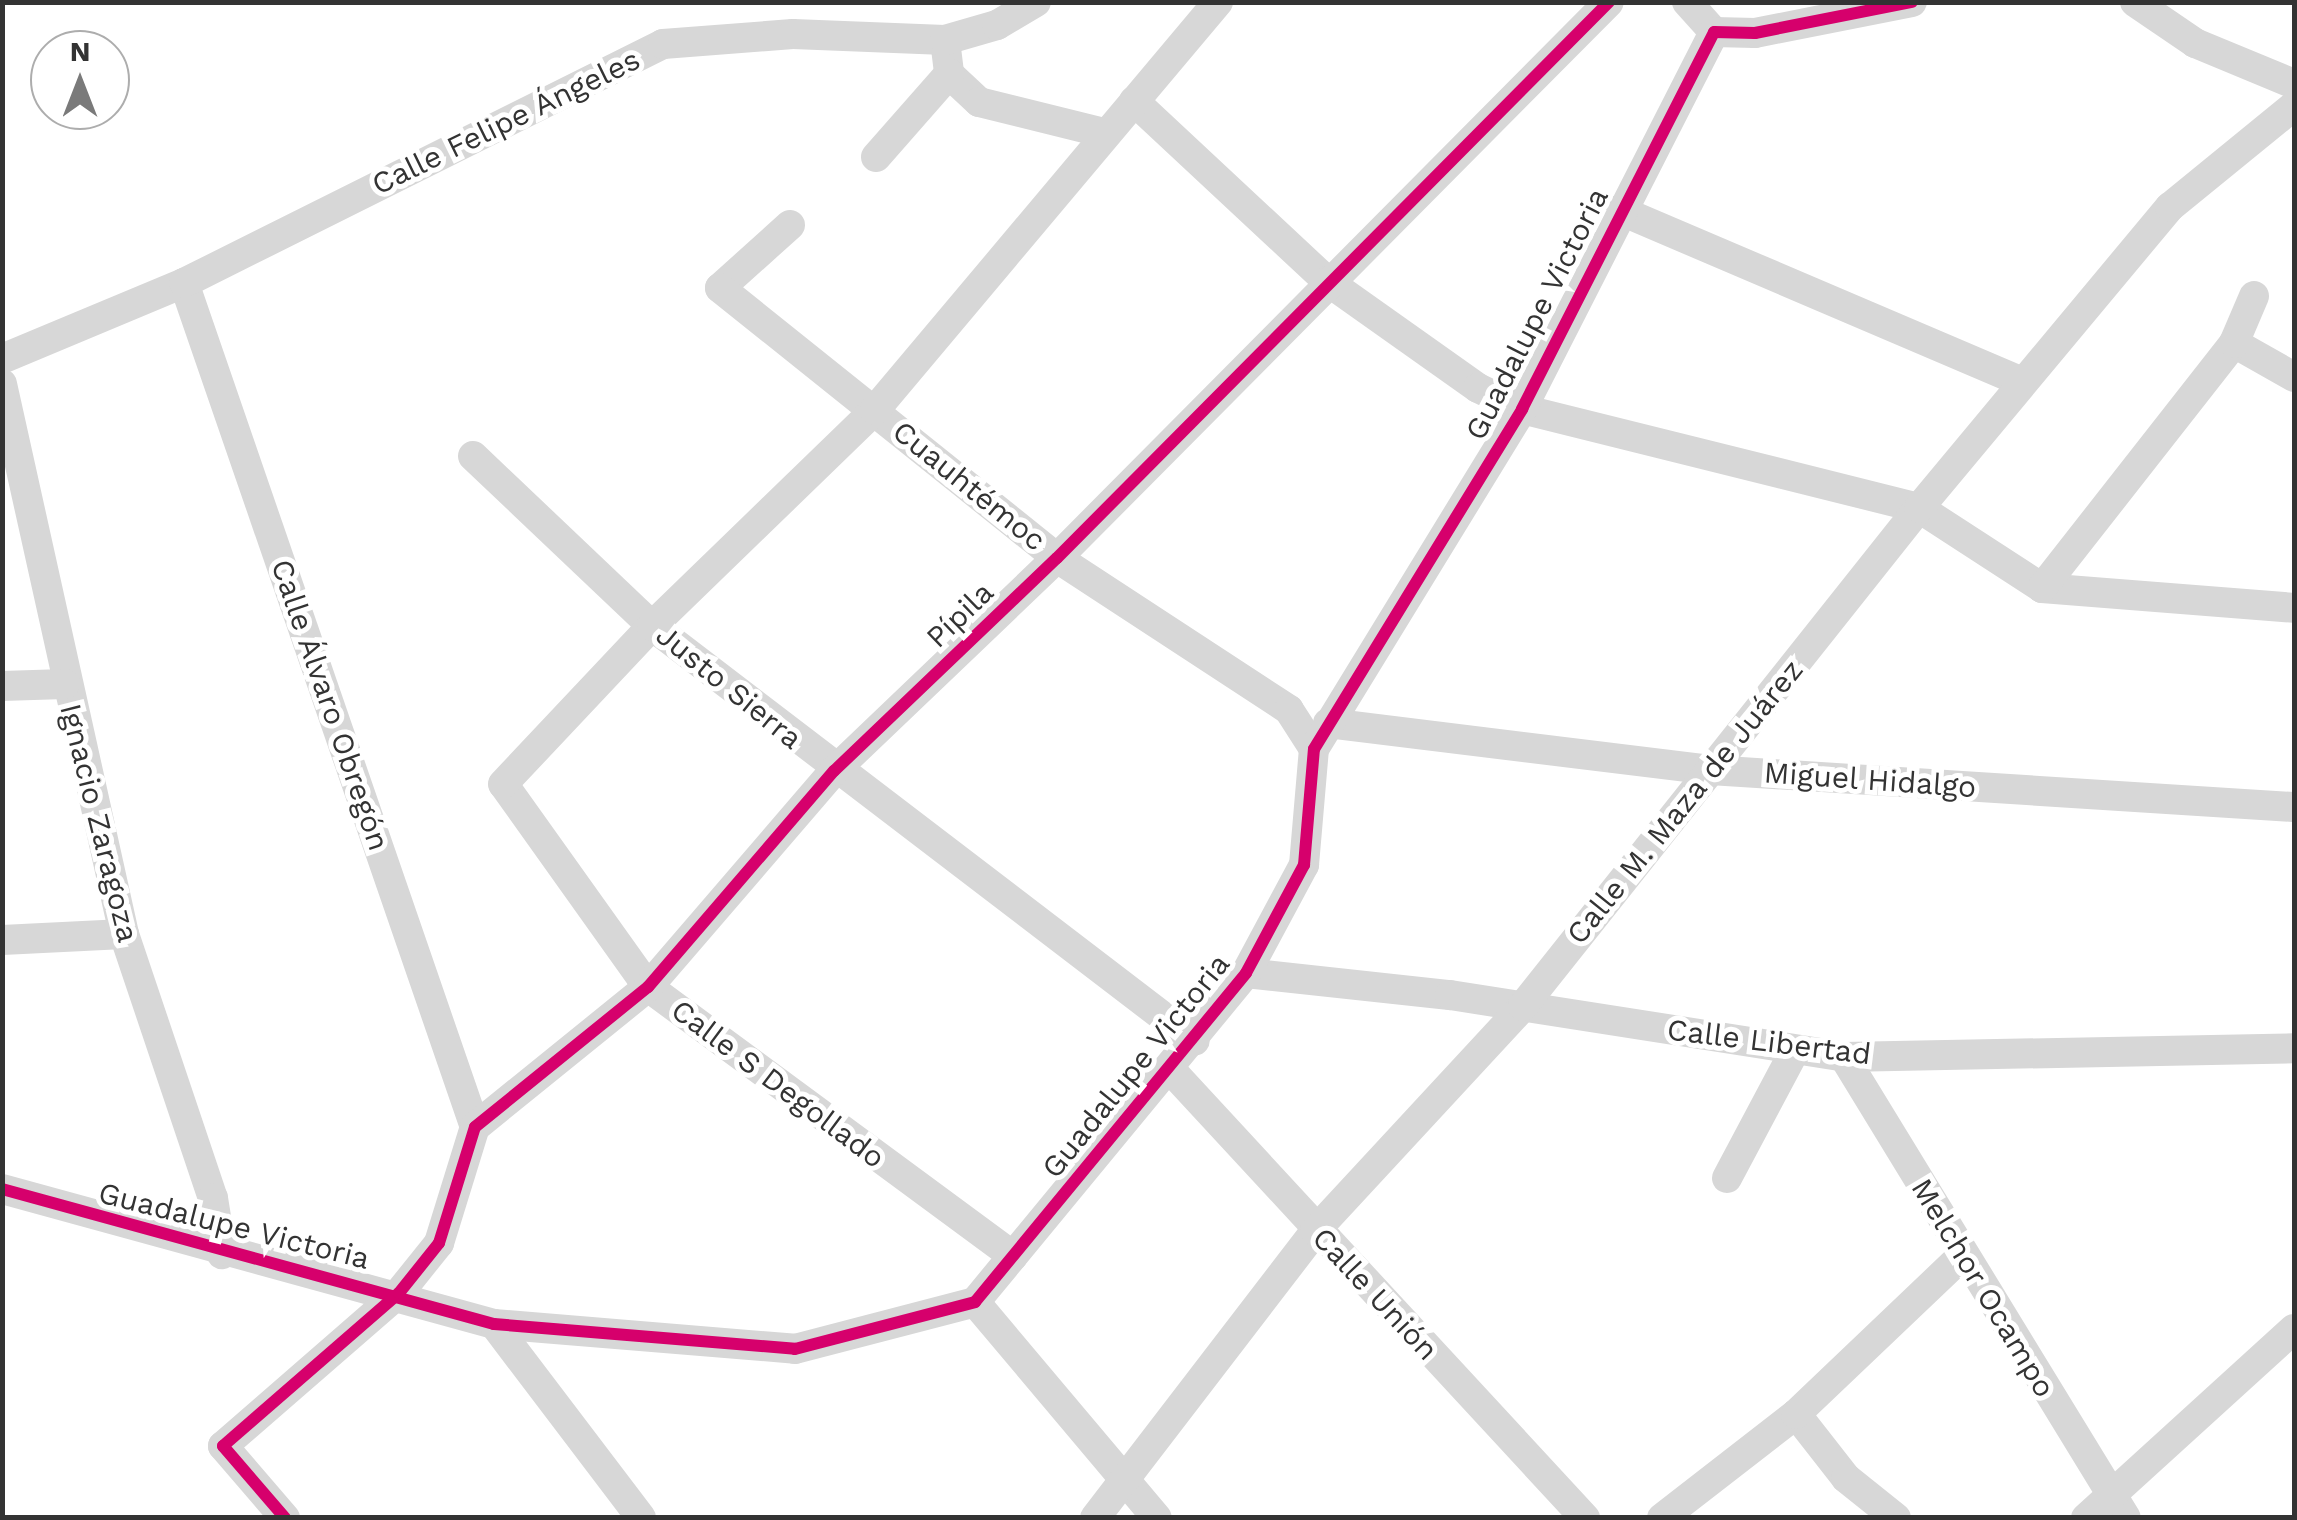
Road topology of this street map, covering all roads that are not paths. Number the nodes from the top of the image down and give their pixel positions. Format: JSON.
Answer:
{"nodes":[{"id":1,"x":1036,"y":2,"type":"edge"},
{"id":2,"x":1218,"y":2,"type":"edge"},
{"id":3,"x":1609,"y":2,"type":"edge"},
{"id":4,"x":1687,"y":2,"type":"edge"},
{"id":5,"x":1912,"y":2,"type":"edge"},
{"id":6,"x":2134,"y":2,"type":"edge"},
{"id":7,"x":1714,"y":32,"type":"junction"},
{"id":8,"x":945,"y":40,"type":"junction"},
{"id":9,"x":949,"y":74,"type":"junction"},
{"id":10,"x":2294,"y":84,"type":"edge"},
{"id":11,"x":1134,"y":101,"type":"junction"},
{"id":12,"x":2294,"y":106,"type":"edge"},
{"id":13,"x":1104,"y":132,"type":"junction"},
{"id":14,"x":876,"y":157,"type":"dead end"},
{"id":15,"x":1618,"y":210,"type":"junction"},
{"id":16,"x":790,"y":225,"type":"dead end"},
{"id":17,"x":1327,"y":282,"type":"junction"},
{"id":18,"x":184,"y":283,"type":"junction"},
{"id":19,"x":2254,"y":296,"type":"dead end"},
{"id":20,"x":2234,"y":343,"type":"junction"},
{"id":21,"x":2,"y":358,"type":"edge"},
{"id":22,"x":2294,"y":377,"type":"edge"},
{"id":23,"x":2022,"y":382,"type":"junction"},
{"id":24,"x":2,"y":384,"type":"edge"},
{"id":25,"x":1522,"y":409,"type":"junction"},
{"id":26,"x":875,"y":410,"type":"junction"},
{"id":27,"x":473,"y":456,"type":"dead end"},
{"id":28,"x":1919,"y":508,"type":"junction"},
{"id":29,"x":1057,"y":558,"type":"junction"},
{"id":30,"x":2042,"y":588,"type":"junction"},
{"id":31,"x":2294,"y":608,"type":"edge"},
{"id":32,"x":652,"y":626,"type":"junction"},
{"id":33,"x":65,"y":684,"type":"junction"},
{"id":34,"x":2,"y":686,"type":"edge"},
{"id":35,"x":1321,"y":736,"type":"junction"},
{"id":36,"x":1710,"y":770,"type":"junction"},
{"id":37,"x":834,"y":771,"type":"junction"},
{"id":38,"x":2294,"y":807,"type":"edge"},
{"id":39,"x":124,"y":934,"type":"junction"},
{"id":40,"x":2,"y":940,"type":"edge"},
{"id":41,"x":1246,"y":973,"type":"junction"},
{"id":42,"x":648,"y":987,"type":"junction"},
{"id":43,"x":1523,"y":1006,"type":"junction"},
{"id":44,"x":1195,"y":1041,"type":"junction"},
{"id":45,"x":2294,"y":1048,"type":"edge"},
{"id":46,"x":1795,"y":1050,"type":"junction"},
{"id":47,"x":1844,"y":1058,"type":"junction"},
{"id":48,"x":1170,"y":1068,"type":"junction"},
{"id":49,"x":475,"y":1127,"type":"junction"},
{"id":50,"x":1726,"y":1178,"type":"dead end"},
{"id":51,"x":2,"y":1190,"type":"edge"},
{"id":52,"x":1315,"y":1231,"type":"junction"},
{"id":53,"x":222,"y":1254,"type":"junction"},
{"id":54,"x":1963,"y":1255,"type":"junction"},
{"id":55,"x":1013,"y":1256,"type":"junction"},
{"id":56,"x":398,"y":1293,"type":"junction"},
{"id":57,"x":974,"y":1302,"type":"junction"},
{"id":58,"x":494,"y":1324,"type":"junction"},
{"id":59,"x":2294,"y":1329,"type":"edge"},
{"id":60,"x":1796,"y":1414,"type":"junction"},
{"id":61,"x":1124,"y":1484,"type":"junction"},
{"id":62,"x":2107,"y":1511,"type":"edge"},
{"id":63,"x":285,"y":1518,"type":"edge"},
{"id":64,"x":641,"y":1518,"type":"edge"},
{"id":65,"x":1096,"y":1518,"type":"edge"},
{"id":66,"x":1157,"y":1518,"type":"edge"},
{"id":67,"x":1585,"y":1518,"type":"edge"},
{"id":68,"x":1662,"y":1518,"type":"edge"},
{"id":69,"x":1896,"y":1518,"type":"edge"}],
"edges":[{"from":1,"to":8,"type":"street","name":"Calle Felipe Ángeles"},
{"from":2,"to":11,"type":"street"},
{"from":3,"to":17,"type":"street","name":"Pípila"},
{"from":4,"to":7,"type":"street"},
{"from":5,"to":7,"type":"street"},
{"from":6,"to":10,"type":"street"},
{"from":7,"to":15,"type":"street","name":"Guadalupe Victoria"},
{"from":8,"to":9,"type":"street"},
{"from":8,"to":18,"type":"street","name":"Calle Felipe Ángeles"},
{"from":9,"to":13,"type":"street"},
{"from":9,"to":14,"type":"street"},
{"from":11,"to":13,"type":"street"},
{"from":11,"to":17,"type":"street"},
{"from":12,"to":23,"type":"street","name":"Calle M. Maza de Juárez"},
{"from":13,"to":26,"type":"street"},
{"from":15,"to":23,"type":"street"},
{"from":15,"to":25,"type":"street","name":"Guadalupe Victoria"},
{"from":16,"to":26,"type":"street","name":"Cuauhtémoc"},
{"from":17,"to":25,"type":"street"},
{"from":17,"to":29,"type":"street","name":"Pípila"},
{"from":18,"to":21,"type":"street","name":"Calle Felipe Ángeles"},
{"from":18,"to":49,"type":"street","name":"Calle Álvaro Obregón"},
{"from":19,"to":20,"type":"street"},
{"from":20,"to":22,"type":"street"},
{"from":20,"to":30,"type":"street"},
{"from":23,"to":28,"type":"street","name":"Calle M. Maza de Juárez"},
{"from":24,"to":33,"type":"street","name":"Ignacio Zaragoza"},
{"from":25,"to":28,"type":"street"},
{"from":25,"to":35,"type":"street","name":"Guadalupe Victoria"},
{"from":26,"to":29,"type":"street","name":"Cuauhtémoc"},
{"from":26,"to":32,"type":"street"},
{"from":27,"to":32,"type":"street","name":"Justo Sierra"},
{"from":28,"to":30,"type":"street"},
{"from":28,"to":36,"type":"street","name":"Calle M. Maza de Juárez"},
{"from":29,"to":35,"type":"street","name":"Cuauhtémoc"},
{"from":29,"to":37,"type":"street","name":"Pípila"},
{"from":30,"to":31,"type":"street"},
{"from":32,"to":37,"type":"street","name":"Justo Sierra"},
{"from":32,"to":42,"type":"street","name":"Calle S Degollado"},
{"from":33,"to":34,"type":"street"},
{"from":33,"to":39,"type":"street","name":"Ignacio Zaragoza"},
{"from":35,"to":36,"type":"street","name":"Miguel Hidalgo"},
{"from":35,"to":41,"type":"street","name":"Guadalupe Victoria"},
{"from":36,"to":38,"type":"street","name":"Miguel Hidalgo"},
{"from":36,"to":43,"type":"street","name":"Calle M. Maza de Juárez"},
{"from":37,"to":42,"type":"street","name":"Pípila"},
{"from":37,"to":44,"type":"street","name":"Justo Sierra"},
{"from":39,"to":40,"type":"street"},
{"from":39,"to":53,"type":"street","name":"Ignacio Zaragoza"},
{"from":41,"to":43,"type":"street","name":"Calle Libertad"},
{"from":41,"to":44,"type":"street","name":"Guadalupe Victoria"},
{"from":42,"to":49,"type":"street","name":"Pípila"},
{"from":42,"to":55,"type":"street","name":"Calle S Degollado"},
{"from":43,"to":46,"type":"street","name":"Calle Libertad"},
{"from":43,"to":52,"type":"street","name":"Calle M. Maza de Juárez"},
{"from":44,"to":48,"type":"street","name":"Guadalupe Victoria"},
{"from":45,"to":47,"type":"street","name":"Calle Libertad"},
{"from":46,"to":47,"type":"street","name":"Calle Libertad"},
{"from":46,"to":50,"type":"street"},
{"from":47,"to":54,"type":"street","name":"Melchor Ocampo"},
{"from":48,"to":52,"type":"street","name":"Calle Unión"},
{"from":48,"to":55,"type":"street","name":"Guadalupe Victoria"},
{"from":49,"to":56,"type":"street"},
{"from":51,"to":53,"type":"street","name":"Guadalupe Victoria"},
{"from":52,"to":61,"type":"street","name":"Calle M. Maza de Juárez"},
{"from":52,"to":67,"type":"street","name":"Calle Unión"},
{"from":53,"to":56,"type":"street","name":"Guadalupe Victoria"},
{"from":54,"to":60,"type":"street"},
{"from":54,"to":62,"type":"street","name":"Melchor Ocampo"},
{"from":55,"to":57,"type":"street","name":"Guadalupe Victoria"},
{"from":56,"to":58,"type":"street","name":"Guadalupe Victoria"},
{"from":56,"to":63,"type":"street"},
{"from":57,"to":58,"type":"street","name":"Guadalupe Victoria"},
{"from":57,"to":61,"type":"street"},
{"from":58,"to":64,"type":"street"},
{"from":59,"to":62,"type":"street"},
{"from":60,"to":68,"type":"street"},
{"from":60,"to":69,"type":"street"},
{"from":61,"to":65,"type":"street","name":"Calle M. Maza de Juárez"},
{"from":61,"to":66,"type":"street"}]}
